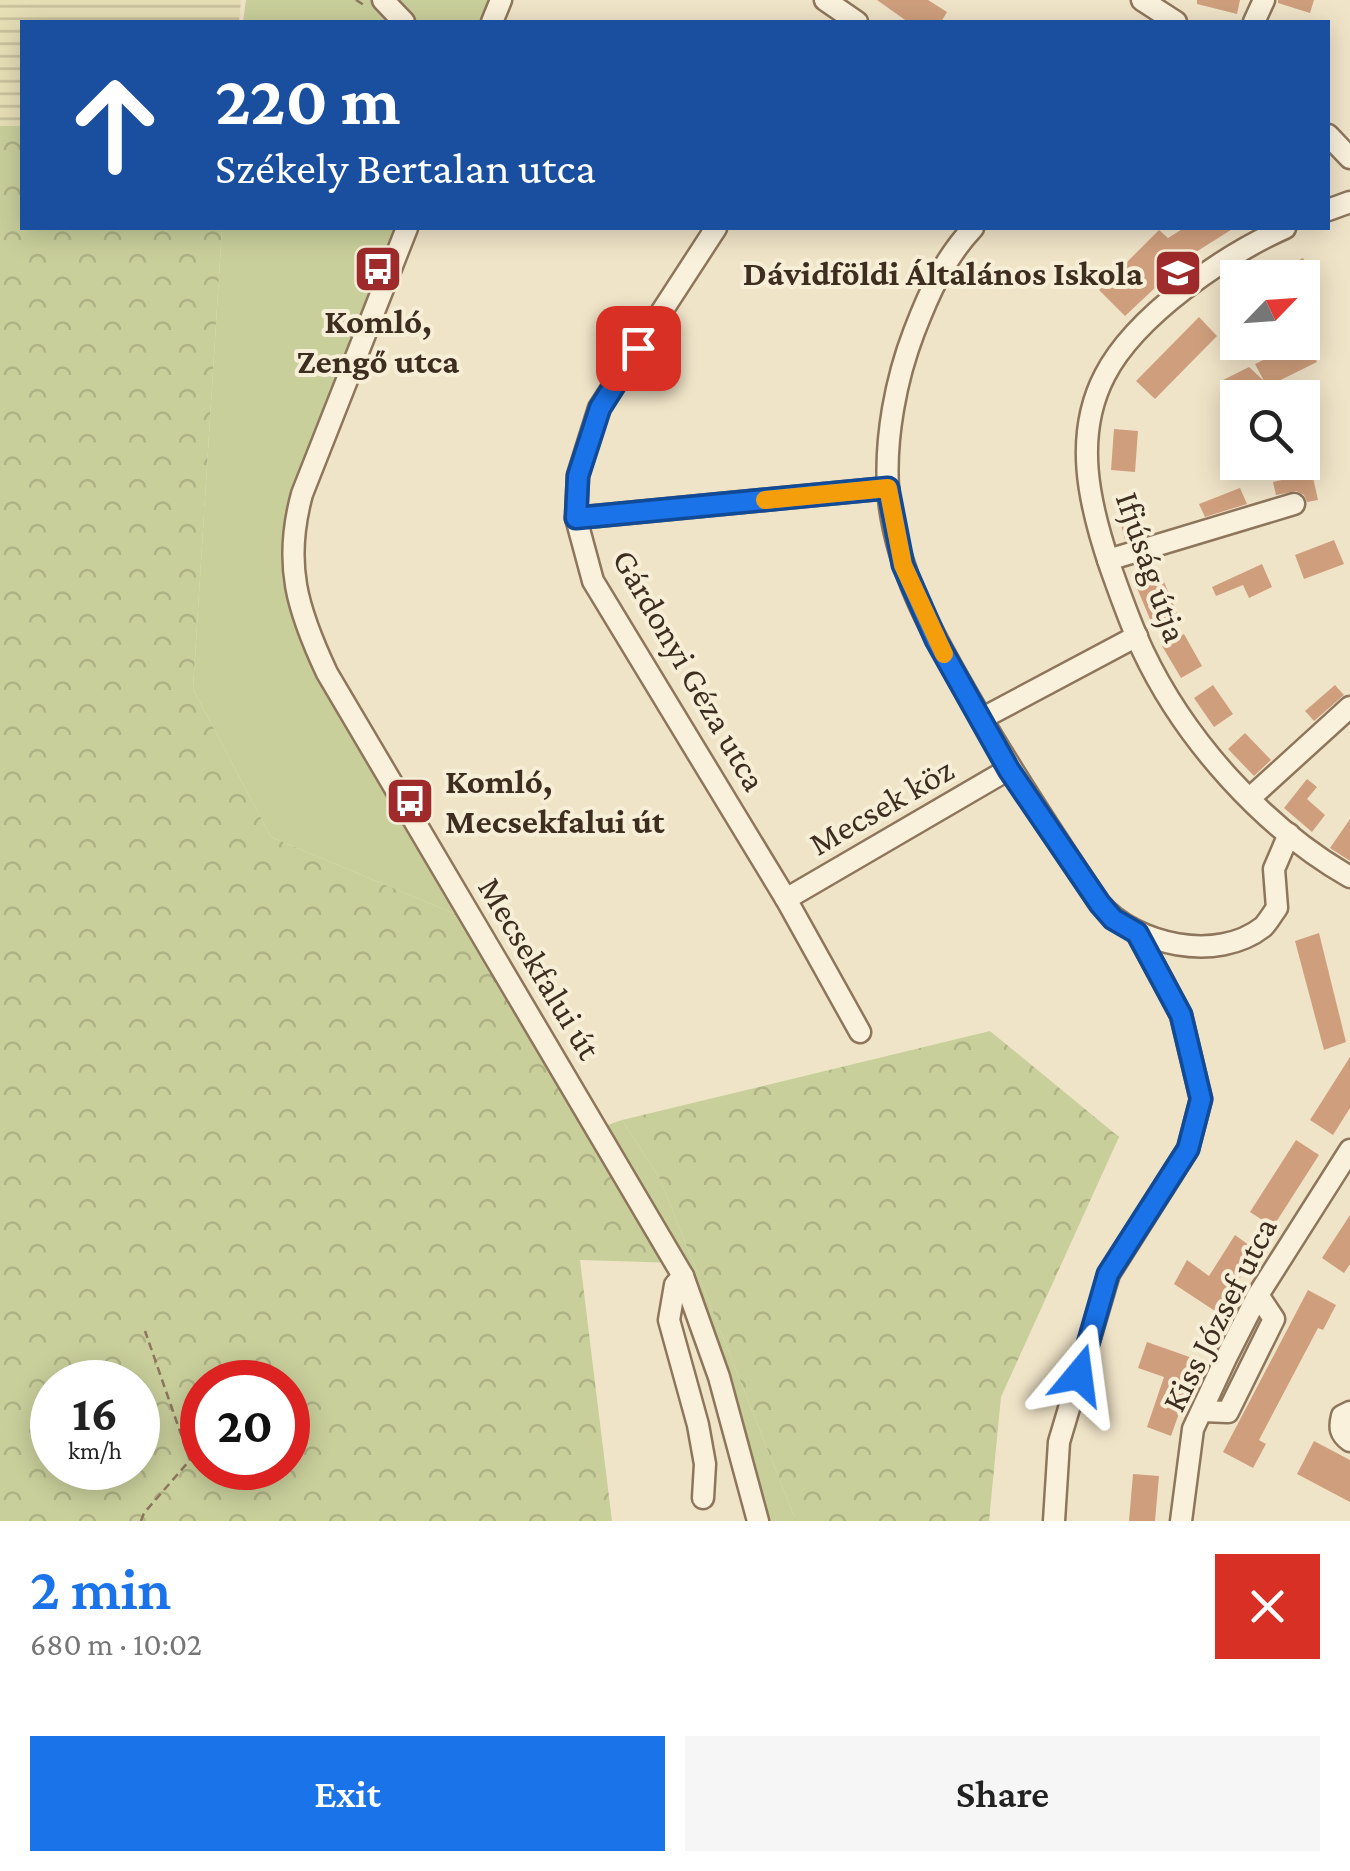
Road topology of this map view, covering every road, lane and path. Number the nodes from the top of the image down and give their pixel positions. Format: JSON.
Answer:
{"nodes":[{"id":1,"x":383,"y":0,"type":"edge"},
{"id":2,"x":825,"y":0,"type":"edge"},
{"id":3,"x":1142,"y":0,"type":"edge"},
{"id":4,"x":402,"y":20,"type":"edge"},
{"id":5,"x":851,"y":20,"type":"edge"},
{"id":6,"x":1173,"y":20,"type":"edge"},
{"id":7,"x":1330,"y":137,"type":"edge"},
{"id":8,"x":1350,"y":158,"type":"edge"},
{"id":9,"x":405,"y":230,"type":"edge"},
{"id":10,"x":715,"y":230,"type":"edge"},
{"id":11,"x":971,"y":230,"type":"edge"},
{"id":12,"x":1280,"y":230,"type":"edge"},
{"id":13,"x":888,"y":488,"type":"junction"},
{"id":14,"x":1294,"y":504,"type":"dead end"},
{"id":15,"x":576,"y":518,"type":"junction"},
{"id":16,"x":1108,"y":560,"type":"junction"},
{"id":17,"x":1136,"y":636,"type":"junction"},
{"id":18,"x":1350,"y":707,"type":"edge"},
{"id":19,"x":981,"y":719,"type":"junction"},
{"id":20,"x":1009,"y":770,"type":"junction"},
{"id":21,"x":1250,"y":798,"type":"junction"},
{"id":22,"x":1290,"y":834,"type":"junction"},
{"id":23,"x":1350,"y":877,"type":"edge"},
{"id":24,"x":786,"y":899,"type":"junction"},
{"id":25,"x":1137,"y":933,"type":"junction"},
{"id":26,"x":860,"y":1032,"type":"dead end"},
{"id":27,"x":1350,"y":1150,"type":"edge"},
{"id":28,"x":684,"y":1276,"type":"junction"},
{"id":29,"x":145,"y":1330,"type":"dead end"},
{"id":30,"x":1350,"y":1412,"type":"edge"},
{"id":31,"x":1350,"y":1441,"type":"edge"},
{"id":32,"x":703,"y":1498,"type":"dead end"},
{"id":33,"x":141,"y":1521,"type":"edge"},
{"id":34,"x":758,"y":1521,"type":"edge"},
{"id":35,"x":1054,"y":1521,"type":"edge"},
{"id":36,"x":1181,"y":1521,"type":"edge"}],
"edges":[{"from":1,"to":4,"type":"street"},
{"from":2,"to":5,"type":"street"},
{"from":3,"to":6,"type":"street"},
{"from":7,"to":8,"type":"street"},
{"from":9,"to":28,"type":"street","name":"Mecsekfalui út"},
{"from":10,"to":15,"type":"street","name":"Gárdonyi Géza utca"},
{"from":11,"to":13,"type":"street"},
{"from":12,"to":16,"type":"street","name":"Ifjúság útja"},
{"from":13,"to":15,"type":"street"},
{"from":13,"to":19,"type":"street"},
{"from":14,"to":16,"type":"street"},
{"from":15,"to":24,"type":"street","name":"Gárdonyi Géza utca"},
{"from":16,"to":17,"type":"street","name":"Ifjúság útja"},
{"from":17,"to":19,"type":"street"},
{"from":17,"to":21,"type":"street","name":"Ifjúság útja"},
{"from":18,"to":21,"type":"street"},
{"from":19,"to":20,"type":"street"},
{"from":20,"to":24,"type":"street","name":"Mecsek köz"},
{"from":20,"to":25,"type":"street"},
{"from":21,"to":22,"type":"street","name":"Ifjúság útja"},
{"from":22,"to":23,"type":"street","name":"Ifjúság útja"},
{"from":22,"to":25,"type":"street"},
{"from":24,"to":26,"type":"street","name":"Gárdonyi Géza utca"},
{"from":25,"to":35,"type":"street"},
{"from":27,"to":36,"type":"street","name":"Kiss József utca"},
{"from":28,"to":32,"type":"street"},
{"from":28,"to":34,"type":"street","name":"Mecsekfalui út"},
{"from":29,"to":33,"type":"path"},
{"from":30,"to":31,"type":"street"}]}
